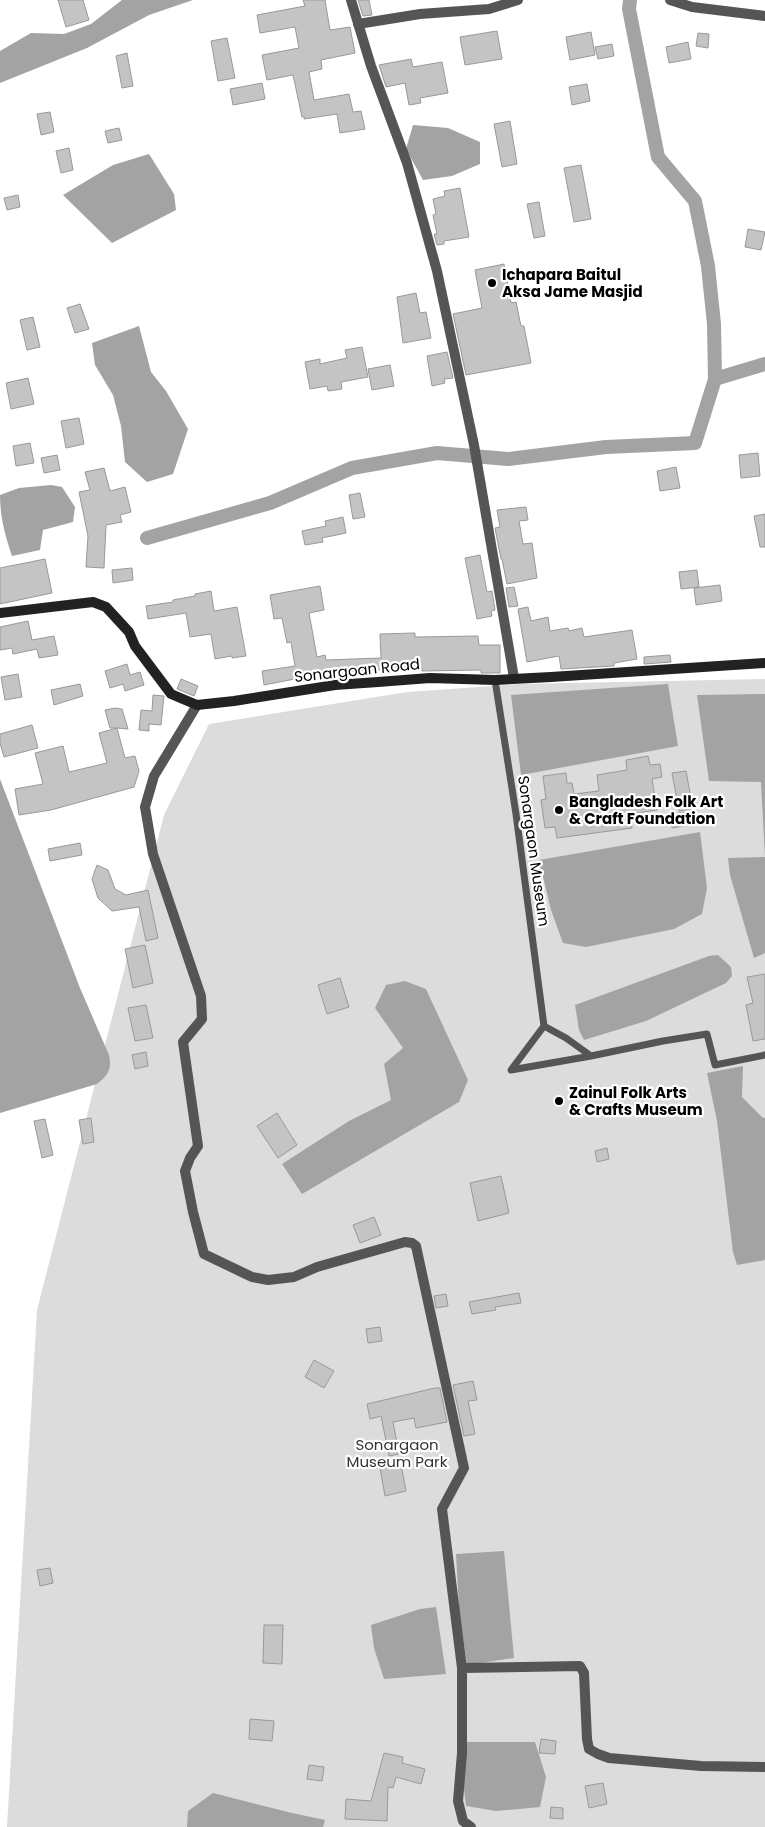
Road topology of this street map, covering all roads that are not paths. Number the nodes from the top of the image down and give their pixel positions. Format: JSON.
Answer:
{"nodes":[{"id":1,"x":352,"y":0,"type":"edge"},
{"id":2,"x":518,"y":0,"type":"edge"},
{"id":3,"x":670,"y":0,"type":"edge"},
{"id":4,"x":765,"y":16,"type":"edge"},
{"id":5,"x":358,"y":24,"type":"junction"},
{"id":6,"x":0,"y":613,"type":"edge"},
{"id":7,"x":765,"y":663,"type":"edge"},
{"id":8,"x":514,"y":678,"type":"junction"},
{"id":9,"x":495,"y":680,"type":"junction"},
{"id":10,"x":198,"y":705,"type":"junction"},
{"id":11,"x":544,"y":1026,"type":"junction"},
{"id":12,"x":765,"y":1055,"type":"edge"},
{"id":13,"x":591,"y":1056,"type":"junction"},
{"id":14,"x":462,"y":1668,"type":"junction"},
{"id":15,"x":765,"y":1767,"type":"edge"},
{"id":16,"x":471,"y":1827,"type":"edge"}],
"edges":[{"from":1,"to":5,"type":"street"},
{"from":2,"to":5,"type":"street"},
{"from":3,"to":4,"type":"street"},
{"from":5,"to":8,"type":"street"},
{"from":6,"to":10,"type":"main road","name":"Sonargoan Road"},
{"from":7,"to":8,"type":"main road","name":"Sonargoan Road"},
{"from":8,"to":9,"type":"main road","name":"Sonargoan Road"},
{"from":9,"to":10,"type":"main road","name":"Sonargoan Road"},
{"from":9,"to":11,"type":"lane","name":"Sonargaon Museum"},
{"from":10,"to":14,"type":"street"},
{"from":11,"to":13,"type":"lane"},
{"from":11,"to":13,"type":"lane"},
{"from":12,"to":13,"type":"lane"},
{"from":14,"to":15,"type":"street"},
{"from":14,"to":16,"type":"street"}]}
